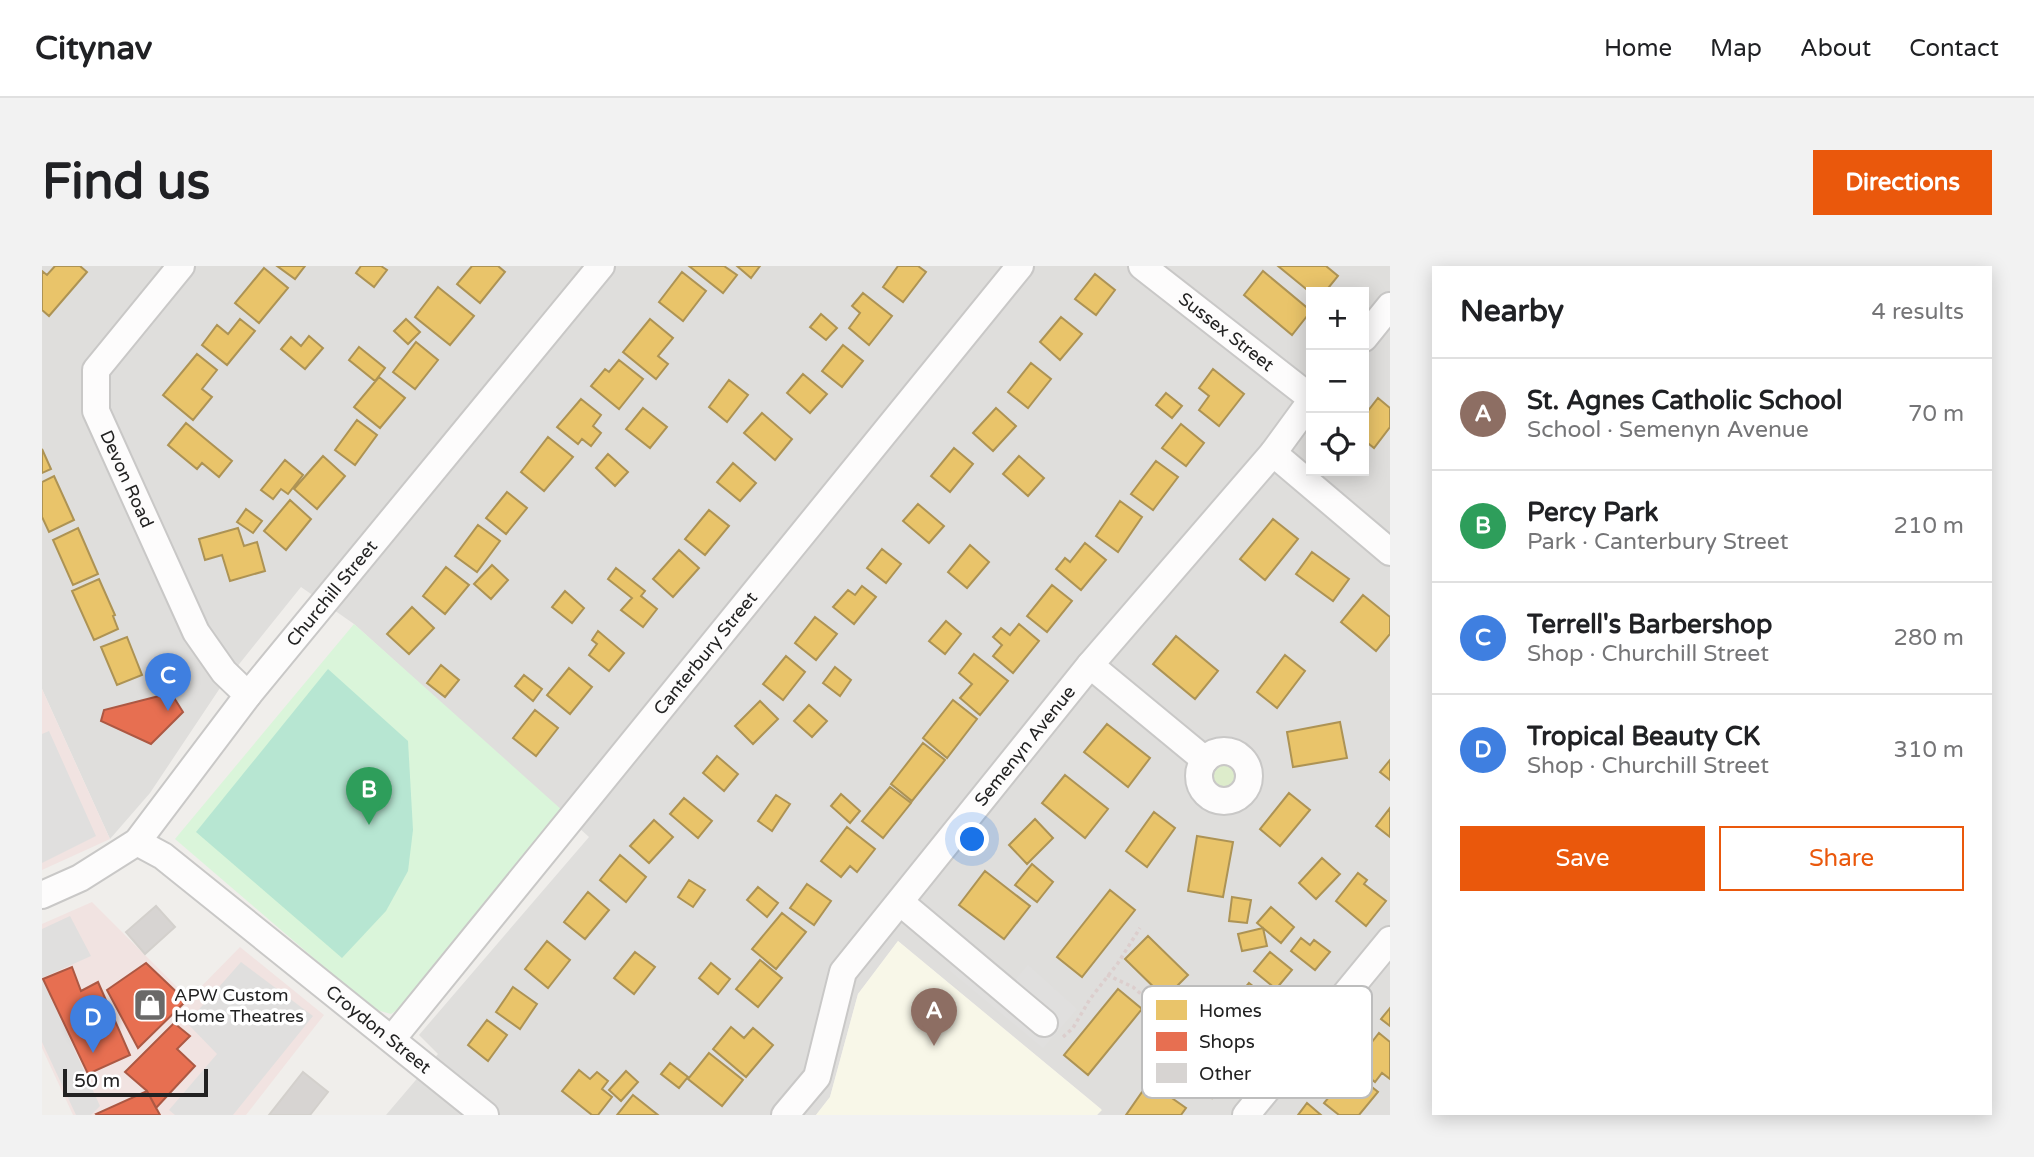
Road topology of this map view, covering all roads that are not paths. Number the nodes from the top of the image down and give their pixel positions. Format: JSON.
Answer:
{"nodes":[{"id":1,"x":181,"y":266,"type":"edge"},
{"id":2,"x":601,"y":266,"type":"edge"},
{"id":3,"x":1020,"y":266,"type":"edge"},
{"id":4,"x":1142,"y":266,"type":"edge"},
{"id":5,"x":1390,"y":306,"type":"edge"},
{"id":6,"x":1369,"y":332,"type":"edge"},
{"id":7,"x":1306,"y":395,"type":"edge"},
{"id":8,"x":1306,"y":406,"type":"edge"},
{"id":9,"x":1273,"y":453,"type":"junction"},
{"id":10,"x":1390,"y":552,"type":"edge"},
{"id":11,"x":1090,"y":665,"type":"junction"},
{"id":12,"x":248,"y":695,"type":"junction"},
{"id":13,"x":1205,"y":760,"type":"dead end"},
{"id":14,"x":137,"y":842,"type":"junction"},
{"id":15,"x":42,"y":895,"type":"edge"},
{"id":16,"x":900,"y":902,"type":"junction"},
{"id":17,"x":1390,"y":940,"type":"edge"},
{"id":18,"x":1352,"y":986,"type":"edge"},
{"id":19,"x":1044,"y":1023,"type":"road end"},
{"id":20,"x":392,"y":1039,"type":"junction"},
{"id":21,"x":1260,"y":1098,"type":"edge"},
{"id":22,"x":485,"y":1115,"type":"edge"},
{"id":23,"x":785,"y":1115,"type":"edge"},
{"id":24,"x":1246,"y":1115,"type":"edge"}],
"edges":[{"from":1,"to":12,"type":"street","name":"Devon Road"},
{"from":2,"to":12,"type":"street","name":"Churchill Street"},
{"from":3,"to":20,"type":"street","name":"Canterbury Street"},
{"from":4,"to":7,"type":"street","name":"Sussex Street"},
{"from":5,"to":6,"type":"street"},
{"from":8,"to":9,"type":"street","name":"Semenyn Avenue"},
{"from":9,"to":10,"type":"street"},
{"from":9,"to":11,"type":"street","name":"Semenyn Avenue"},
{"from":11,"to":13,"type":"street"},
{"from":11,"to":16,"type":"street","name":"Semenyn Avenue"},
{"from":12,"to":14,"type":"street","name":"Churchill Street"},
{"from":14,"to":15,"type":"street","name":"Churchill Street"},
{"from":14,"to":20,"type":"street","name":"Croydon Street"},
{"from":16,"to":19,"type":"street"},
{"from":16,"to":23,"type":"street","name":"Semenyn Avenue"},
{"from":17,"to":18,"type":"street"},
{"from":20,"to":22,"type":"street","name":"Croydon Street"},
{"from":21,"to":24,"type":"street"}]}
